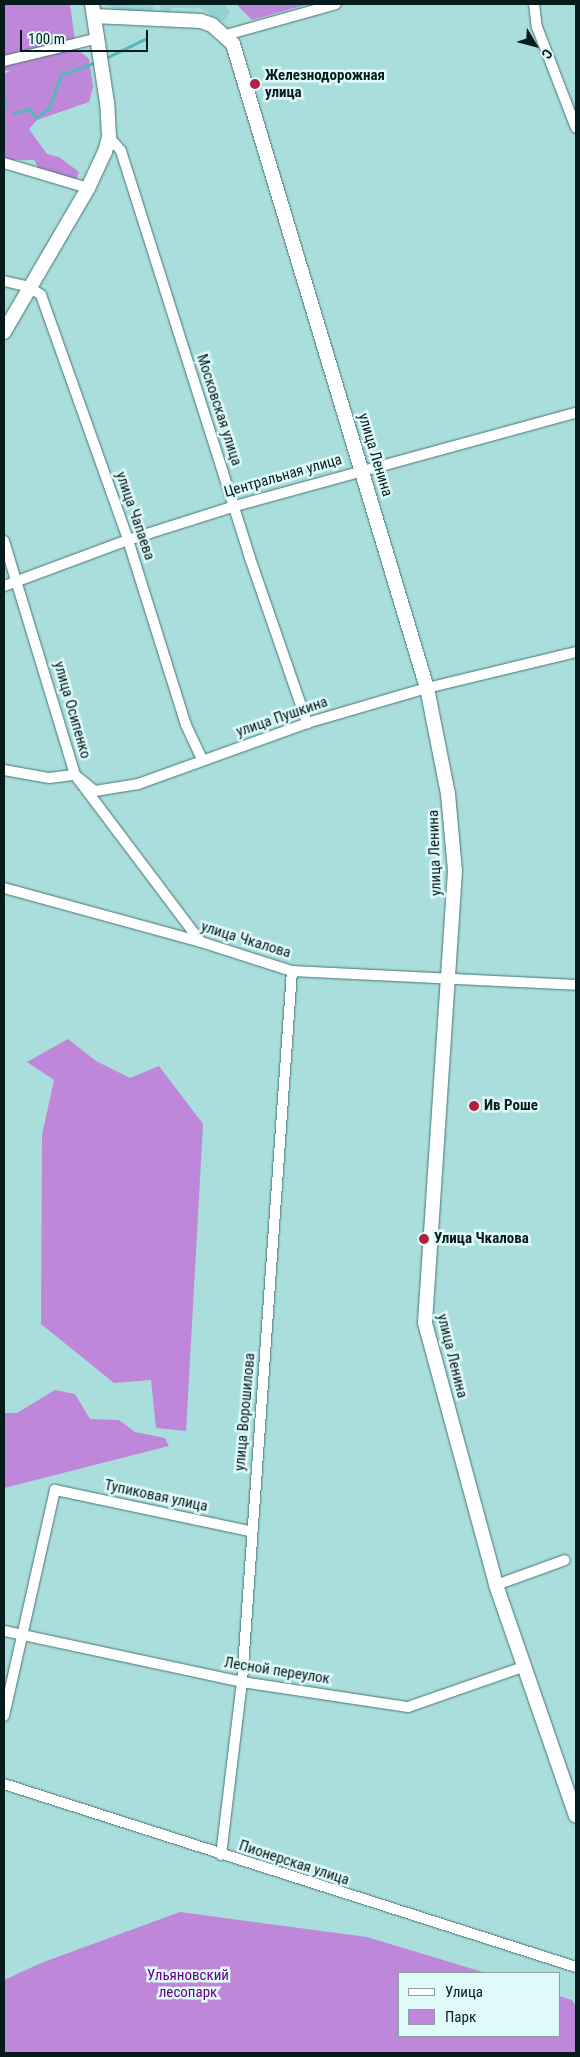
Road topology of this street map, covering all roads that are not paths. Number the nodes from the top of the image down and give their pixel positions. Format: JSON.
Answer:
{"nodes":[{"id":1,"x":336,"y":4,"type":"edge"},
{"id":2,"x":534,"y":4,"type":"edge"},
{"id":3,"x":93,"y":10,"type":"edge"},
{"id":4,"x":226,"y":35,"type":"junction"},
{"id":5,"x":98,"y":38,"type":"junction"},
{"id":6,"x":4,"y":61,"type":"edge"},
{"id":7,"x":576,"y":128,"type":"edge"},
{"id":8,"x":109,"y":137,"type":"junction"},
{"id":9,"x":4,"y":163,"type":"edge"},
{"id":10,"x":88,"y":188,"type":"junction"},
{"id":11,"x":4,"y":281,"type":"edge"},
{"id":12,"x":30,"y":287,"type":"junction"},
{"id":13,"x":4,"y":332,"type":"edge"},
{"id":14,"x":576,"y":413,"type":"edge"},
{"id":15,"x":363,"y":469,"type":"junction"},
{"id":16,"x":235,"y":506,"type":"junction"},
{"id":17,"x":128,"y":540,"type":"junction"},
{"id":18,"x":4,"y":541,"type":"edge"},
{"id":19,"x":17,"y":582,"type":"junction"},
{"id":20,"x":4,"y":586,"type":"edge"},
{"id":21,"x":576,"y":652,"type":"edge"},
{"id":22,"x":427,"y":688,"type":"junction"},
{"id":23,"x":307,"y":723,"type":"junction"},
{"id":24,"x":202,"y":760,"type":"junction"},
{"id":25,"x":4,"y":770,"type":"edge"},
{"id":26,"x":75,"y":775,"type":"junction"},
{"id":27,"x":4,"y":888,"type":"edge"},
{"id":28,"x":201,"y":942,"type":"junction"},
{"id":29,"x":292,"y":970,"type":"junction"},
{"id":30,"x":450,"y":980,"type":"junction"},
{"id":31,"x":576,"y":985,"type":"edge"},
{"id":32,"x":250,"y":1531,"type":"junction"},
{"id":33,"x":565,"y":1560,"type":"dead end"},
{"id":34,"x":496,"y":1585,"type":"junction"},
{"id":35,"x":4,"y":1631,"type":"edge"},
{"id":36,"x":23,"y":1635,"type":"junction"},
{"id":37,"x":523,"y":1667,"type":"junction"},
{"id":38,"x":242,"y":1682,"type":"junction"},
{"id":39,"x":4,"y":1716,"type":"edge"},
{"id":40,"x":4,"y":1784,"type":"edge"},
{"id":41,"x":576,"y":1816,"type":"edge"},
{"id":42,"x":221,"y":1855,"type":"junction"},
{"id":43,"x":576,"y":1967,"type":"edge"}],
"edges":[{"from":1,"to":4,"type":"street"},
{"from":2,"to":7,"type":"street"},
{"from":3,"to":4,"type":"street"},
{"from":3,"to":5,"type":"street"},
{"from":4,"to":15,"type":"street","name":"улица Ленина"},
{"from":5,"to":6,"type":"street"},
{"from":5,"to":8,"type":"street"},
{"from":8,"to":10,"type":"street"},
{"from":8,"to":16,"type":"street","name":"Московская улица"},
{"from":9,"to":10,"type":"street"},
{"from":10,"to":12,"type":"street"},
{"from":11,"to":12,"type":"street"},
{"from":12,"to":13,"type":"street"},
{"from":12,"to":17,"type":"street","name":"улица Чапаева"},
{"from":14,"to":15,"type":"street","name":"Центральная улица"},
{"from":15,"to":16,"type":"street","name":"Центральная улица"},
{"from":15,"to":22,"type":"street","name":"улица Ленина"},
{"from":16,"to":17,"type":"street","name":"Центральная улица"},
{"from":16,"to":23,"type":"street","name":"Московская улица"},
{"from":17,"to":19,"type":"street","name":"Центральная улица"},
{"from":17,"to":24,"type":"street","name":"улица Чапаева"},
{"from":18,"to":19,"type":"street","name":"улица Осипенко"},
{"from":19,"to":20,"type":"street","name":"Центральная улица"},
{"from":19,"to":26,"type":"street","name":"улица Осипенко"},
{"from":21,"to":22,"type":"street","name":"улица Пушкина"},
{"from":22,"to":23,"type":"street","name":"улица Пушкина"},
{"from":22,"to":30,"type":"street","name":"улица Ленина"},
{"from":23,"to":24,"type":"street","name":"улица Пушкина"},
{"from":24,"to":26,"type":"street","name":"улица Пушкина"},
{"from":25,"to":26,"type":"street"},
{"from":26,"to":28,"type":"street","name":"улица Осипенко"},
{"from":27,"to":28,"type":"street","name":"улица Чкалова"},
{"from":28,"to":29,"type":"street","name":"улица Чкалова"},
{"from":29,"to":30,"type":"street","name":"улица Чкалова"},
{"from":29,"to":32,"type":"street","name":"улица Ворошилова"},
{"from":30,"to":31,"type":"street","name":"улица Чкалова"},
{"from":30,"to":34,"type":"street","name":"улица Ленина"},
{"from":32,"to":36,"type":"street","name":"Тупиковая улица"},
{"from":32,"to":38,"type":"street","name":"улица Ворошилова"},
{"from":33,"to":34,"type":"street"},
{"from":34,"to":37,"type":"street","name":"улица Ленина"},
{"from":35,"to":36,"type":"street","name":"Лесной переулок"},
{"from":36,"to":38,"type":"street","name":"Лесной переулок"},
{"from":36,"to":39,"type":"street"},
{"from":37,"to":38,"type":"street","name":"Лесной переулок"},
{"from":37,"to":41,"type":"street","name":"улица Ленина"},
{"from":38,"to":42,"type":"street","name":"улица Ворошилова"},
{"from":40,"to":42,"type":"street","name":"Пионерская улица"},
{"from":42,"to":43,"type":"street","name":"Пионерская улица"}]}
